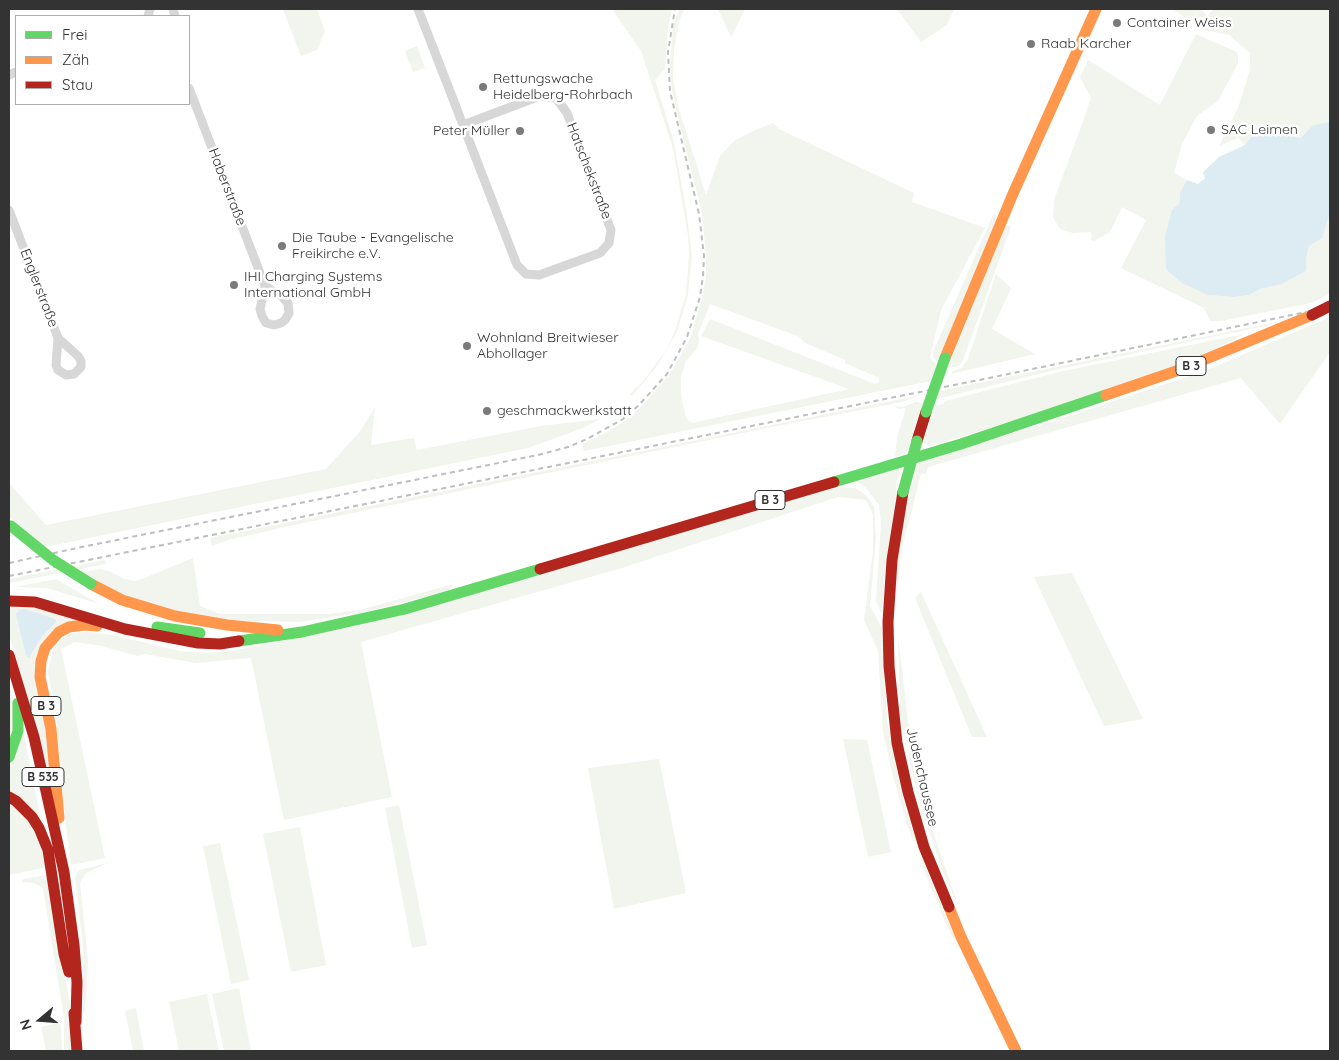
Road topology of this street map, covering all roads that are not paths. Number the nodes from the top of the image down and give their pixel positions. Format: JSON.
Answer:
{"nodes":[{"id":1,"x":418,"y":9,"type":"edge"},
{"id":2,"x":1096,"y":9,"type":"edge"},
{"id":3,"x":190,"y":91,"type":"edge"},
{"id":4,"x":462,"y":125,"type":"junction"},
{"id":5,"x":9,"y":210,"type":"edge"},
{"id":6,"x":265,"y":286,"type":"dead end"},
{"id":7,"x":1330,"y":306,"type":"edge"},
{"id":8,"x":58,"y":338,"type":"dead end"},
{"id":9,"x":10,"y":525,"type":"edge"},
{"id":10,"x":9,"y":598,"type":"edge"},
{"id":11,"x":9,"y":602,"type":"edge"},
{"id":12,"x":125,"y":629,"type":"junction"},
{"id":13,"x":302,"y":632,"type":"junction"},
{"id":14,"x":256,"y":638,"type":"junction"},
{"id":15,"x":9,"y":655,"type":"edge"},
{"id":16,"x":18,"y":687,"type":"junction"},
{"id":17,"x":9,"y":757,"type":"edge"},
{"id":18,"x":9,"y":797,"type":"edge"},
{"id":19,"x":57,"y":867,"type":"junction"},
{"id":20,"x":76,"y":1022,"type":"junction"},
{"id":21,"x":78,"y":1051,"type":"edge"},
{"id":22,"x":1016,"y":1051,"type":"edge"}],
"edges":[{"from":1,"to":4,"type":"street","name":"Hatschekstraße"},
{"from":2,"to":22,"type":"main road","name":"Judenchaussee","bridge":true},
{"from":3,"to":6,"type":"street","name":"Haberstraße"},
{"from":4,"to":4,"type":"street","name":"Hatschekstraße"},
{"from":5,"to":8,"type":"street","name":"Englerstraße"},
{"from":7,"to":13,"type":"main road","number":"B 3","bridge":true},
{"from":9,"to":13,"type":"main road","number":"B 3","bridge":true},
{"from":10,"to":14,"type":"main road","number":"B 3"},
{"from":11,"to":12,"type":"main road","number":"B 3"},
{"from":12,"to":14,"type":"main road","number":"B 3"},
{"from":12,"to":19,"type":"main road","number":"B 3"},
{"from":13,"to":14,"type":"main road","number":"B 3"},
{"from":15,"to":16,"type":"main road","number":"B 3"},
{"from":16,"to":17,"type":"main road","number":"B 3"},
{"from":16,"to":19,"type":"main road","number":"B 535"},
{"from":18,"to":19,"type":"main road","number":"B 535"},
{"from":19,"to":20,"type":"main road","number":"B 535"},
{"from":19,"to":20,"type":"main road","number":"B 535"},
{"from":20,"to":21,"type":"main road","number":"B 535"}]}
